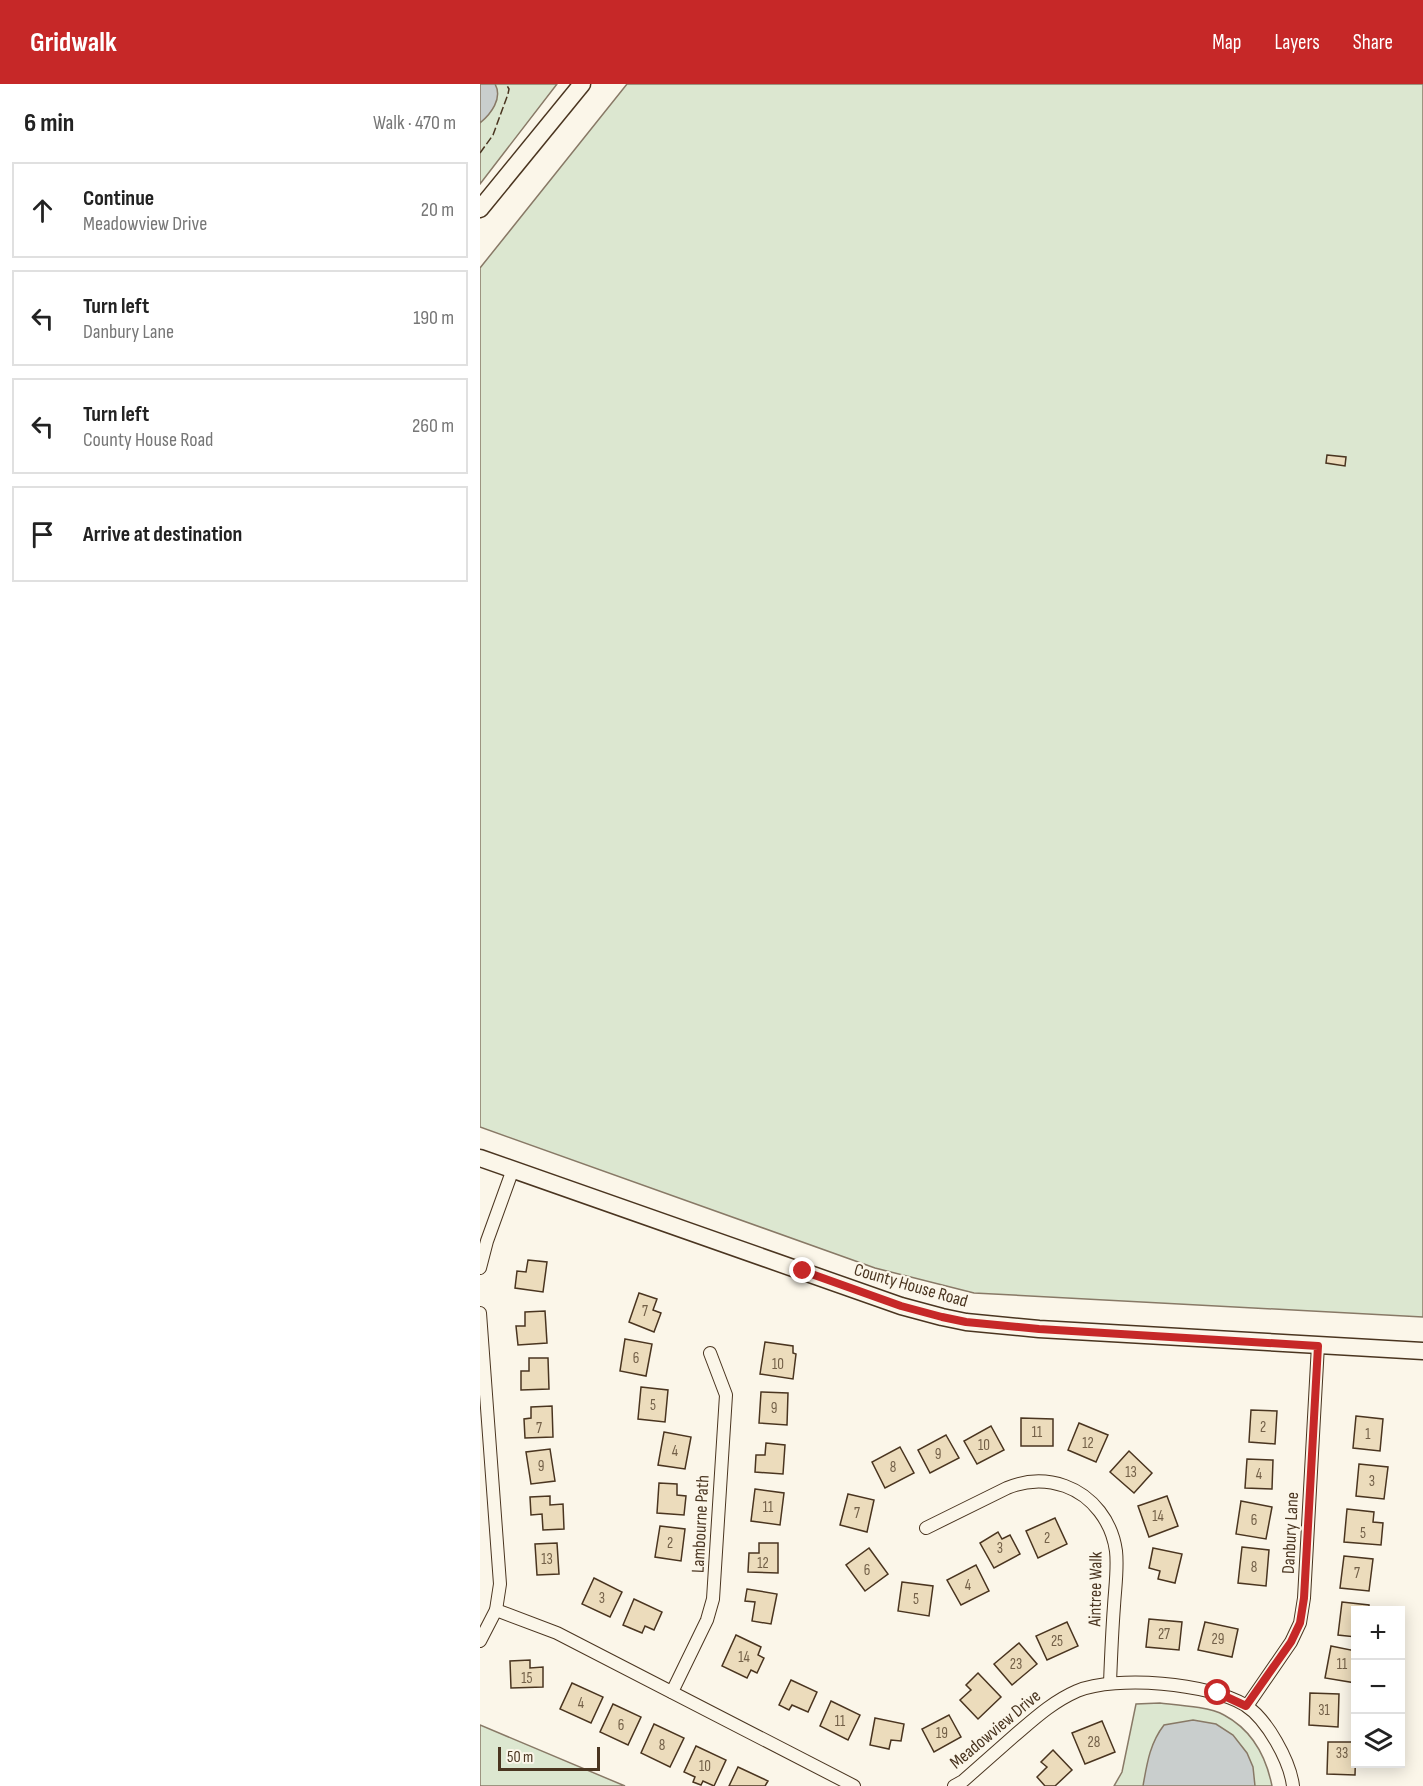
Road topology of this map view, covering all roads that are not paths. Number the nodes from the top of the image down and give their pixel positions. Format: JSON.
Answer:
{"nodes":[{"id":1,"x":582,"y":84,"type":"edge"},
{"id":2,"x":480,"y":209,"type":"edge"},
{"id":3,"x":480,"y":1158,"type":"edge"},
{"id":4,"x":513,"y":1169,"type":"junction"},
{"id":5,"x":480,"y":1269,"type":"edge"},
{"id":6,"x":480,"y":1312,"type":"edge"},
{"id":7,"x":1318,"y":1346,"type":"junction"},
{"id":8,"x":1423,"y":1351,"type":"edge"},
{"id":9,"x":710,"y":1353,"type":"dead end"},
{"id":10,"x":926,"y":1528,"type":"dead end"},
{"id":11,"x":496,"y":1610,"type":"junction"},
{"id":12,"x":480,"y":1641,"type":"edge"},
{"id":13,"x":1110,"y":1683,"type":"junction"},
{"id":14,"x":672,"y":1692,"type":"junction"},
{"id":15,"x":1246,"y":1706,"type":"junction"},
{"id":16,"x":855,"y":1786,"type":"edge"},
{"id":17,"x":954,"y":1786,"type":"edge"},
{"id":18,"x":1293,"y":1786,"type":"edge"}],
"edges":[{"from":1,"to":2,"type":"street"},
{"from":3,"to":4,"type":"street","name":"County House Road"},
{"from":4,"to":5,"type":"street"},
{"from":4,"to":7,"type":"street","name":"County House Road"},
{"from":6,"to":11,"type":"street"},
{"from":7,"to":8,"type":"street","name":"County House Road"},
{"from":7,"to":15,"type":"street","name":"Danbury Lane"},
{"from":9,"to":14,"type":"street","name":"Lambourne Path"},
{"from":10,"to":13,"type":"street","name":"Aintree Walk"},
{"from":11,"to":12,"type":"street"},
{"from":11,"to":14,"type":"street"},
{"from":13,"to":15,"type":"street","name":"Meadowview Drive"},
{"from":13,"to":17,"type":"street","name":"Meadowview Drive"},
{"from":14,"to":16,"type":"street"},
{"from":15,"to":18,"type":"street","name":"Meadowview Drive"}]}
